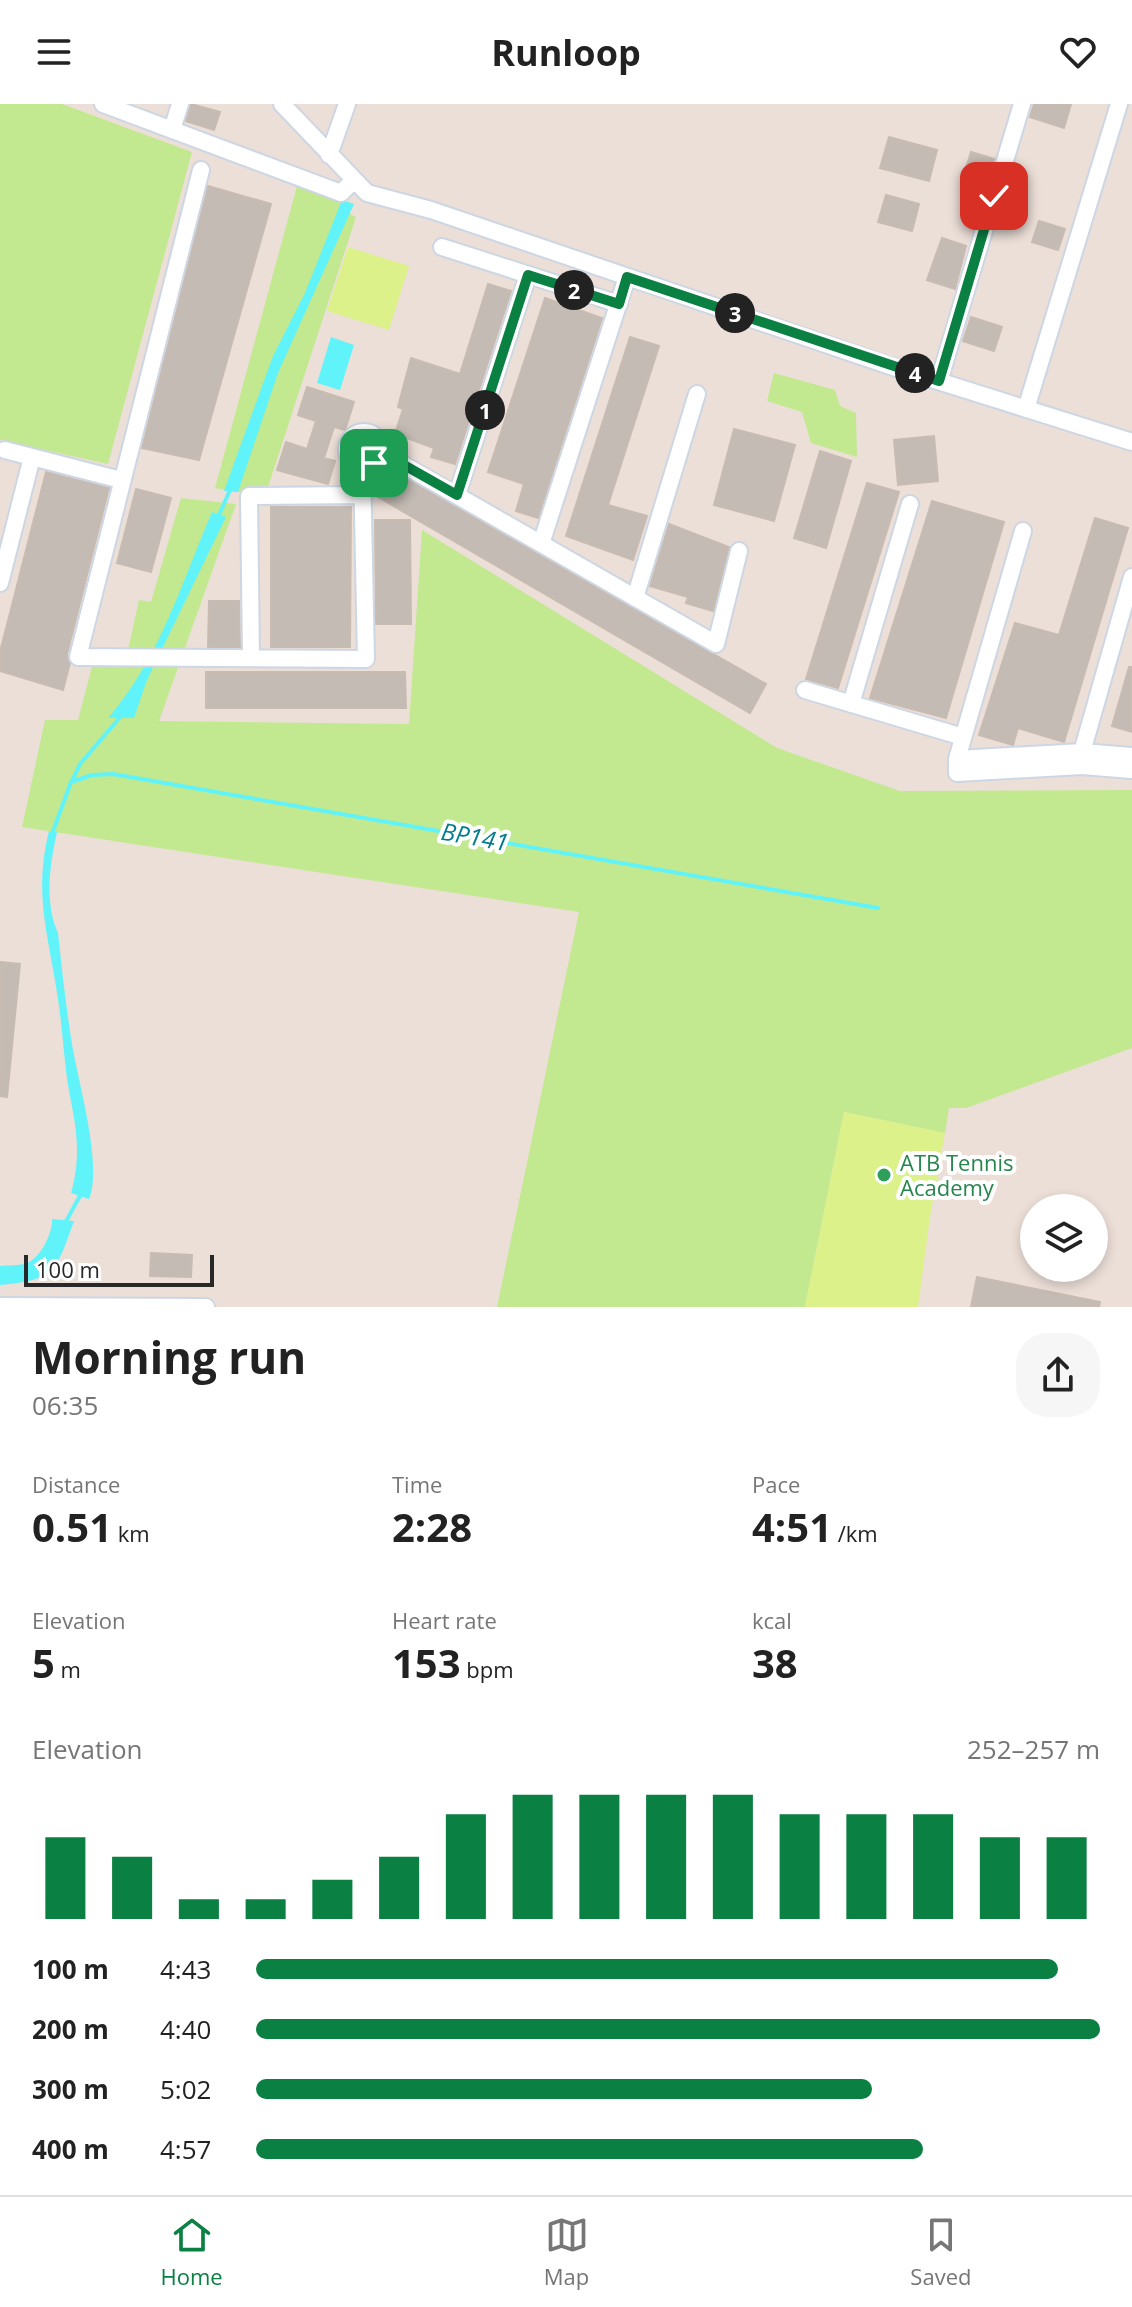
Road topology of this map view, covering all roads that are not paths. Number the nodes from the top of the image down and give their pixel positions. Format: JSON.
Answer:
{"nodes":[{"id":1,"x":103,"y":104,"type":"edge"},
{"id":2,"x":180,"y":104,"type":"edge"},
{"id":3,"x":282,"y":104,"type":"edge"},
{"id":4,"x":347,"y":104,"type":"edge"},
{"id":5,"x":1022,"y":104,"type":"edge"},
{"id":6,"x":1119,"y":104,"type":"edge"},
{"id":7,"x":172,"y":130,"type":"junction"},
{"id":8,"x":329,"y":155,"type":"junction"},
{"id":9,"x":201,"y":170,"type":"dead end"},
{"id":10,"x":353,"y":181,"type":"junction"},
{"id":11,"x":442,"y":247,"type":"dead end"},
{"id":12,"x":528,"y":275,"type":"junction"},
{"id":13,"x":627,"y":277,"type":"junction"},
{"id":14,"x":619,"y":304,"type":"junction"},
{"id":15,"x":939,"y":381,"type":"junction"},
{"id":16,"x":697,"y":394,"type":"dead end"},
{"id":17,"x":1026,"y":409,"type":"junction"},
{"id":18,"x":1132,"y":442,"type":"edge"},
{"id":19,"x":5,"y":450,"type":"dead end"},
{"id":20,"x":381,"y":452,"type":"junction"},
{"id":21,"x":32,"y":457,"type":"junction"},
{"id":22,"x":362,"y":466,"type":"junction"},
{"id":23,"x":121,"y":480,"type":"junction"},
{"id":24,"x":362,"y":495,"type":"junction"},
{"id":25,"x":457,"y":495,"type":"junction"},
{"id":26,"x":910,"y":504,"type":"dead end"},
{"id":27,"x":1023,"y":531,"type":"dead end"},
{"id":28,"x":541,"y":544,"type":"junction"},
{"id":29,"x":739,"y":551,"type":"dead end"},
{"id":30,"x":1132,"y":577,"type":"edge"},
{"id":31,"x":0,"y":583,"type":"edge"},
{"id":32,"x":635,"y":598,"type":"junction"},
{"id":33,"x":251,"y":657,"type":"junction"},
{"id":34,"x":805,"y":690,"type":"dead end"},
{"id":35,"x":851,"y":704,"type":"junction"},
{"id":36,"x":963,"y":737,"type":"junction"},
{"id":37,"x":1132,"y":756,"type":"edge"},
{"id":38,"x":1082,"y":759,"type":"junction"},
{"id":39,"x":1132,"y":770,"type":"edge"},
{"id":40,"x":0,"y":1306,"type":"edge"},
{"id":41,"x":20,"y":1306,"type":"edge"},
{"id":42,"x":112,"y":1306,"type":"edge"},
{"id":43,"x":205,"y":1307,"type":"edge"}],
"edges":[{"from":1,"to":7,"type":"street"},
{"from":2,"to":7,"type":"street"},
{"from":3,"to":8,"type":"street"},
{"from":4,"to":8,"type":"street"},
{"from":5,"to":15,"type":"street"},
{"from":6,"to":17,"type":"street"},
{"from":7,"to":10,"type":"street"},
{"from":8,"to":10,"type":"street"},
{"from":9,"to":23,"type":"street"},
{"from":10,"to":13,"type":"street"},
{"from":11,"to":12,"type":"street"},
{"from":12,"to":14,"type":"street"},
{"from":12,"to":25,"type":"street"},
{"from":13,"to":14,"type":"street"},
{"from":13,"to":15,"type":"street"},
{"from":14,"to":28,"type":"street"},
{"from":15,"to":17,"type":"street"},
{"from":16,"to":32,"type":"street"},
{"from":17,"to":18,"type":"street"},
{"from":19,"to":21,"type":"street"},
{"from":20,"to":22,"type":"street"},
{"from":20,"to":22,"type":"street"},
{"from":20,"to":25,"type":"street"},
{"from":21,"to":23,"type":"street"},
{"from":21,"to":31,"type":"street"},
{"from":22,"to":24,"type":"street"},
{"from":23,"to":33,"type":"street"},
{"from":24,"to":33,"type":"street"},
{"from":24,"to":33,"type":"street"},
{"from":25,"to":28,"type":"street"},
{"from":26,"to":35,"type":"street"},
{"from":27,"to":36,"type":"street"},
{"from":28,"to":32,"type":"street"},
{"from":29,"to":32,"type":"street"},
{"from":30,"to":38,"type":"street"},
{"from":34,"to":35,"type":"street"},
{"from":35,"to":36,"type":"street"},
{"from":36,"to":38,"type":"street"},
{"from":37,"to":38,"type":"street"},
{"from":38,"to":39,"type":"street"},
{"from":40,"to":41,"type":"street"},
{"from":41,"to":42,"type":"street"},
{"from":42,"to":43,"type":"street"}]}
